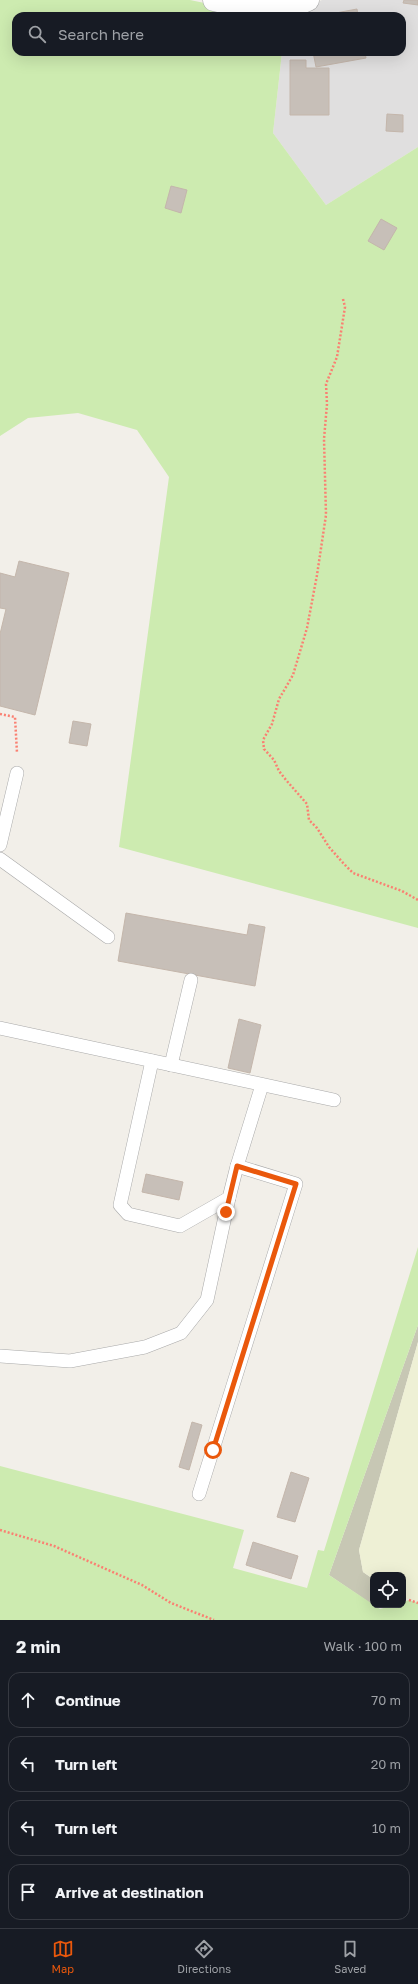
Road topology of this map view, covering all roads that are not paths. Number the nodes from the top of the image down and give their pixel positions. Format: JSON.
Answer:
{"nodes":[{"id":1,"x":214,"y":0,"type":"edge"},
{"id":2,"x":308,"y":0,"type":"edge"},
{"id":3,"x":17,"y":772,"type":"road end"},
{"id":4,"x":0,"y":845,"type":"edge"},
{"id":5,"x":0,"y":859,"type":"edge"},
{"id":6,"x":108,"y":937,"type":"dead end"},
{"id":7,"x":191,"y":980,"type":"dead end"},
{"id":8,"x":0,"y":1028,"type":"edge"},
{"id":9,"x":152,"y":1061,"type":"junction"},
{"id":10,"x":171,"y":1065,"type":"junction"},
{"id":11,"x":262,"y":1085,"type":"junction"},
{"id":12,"x":334,"y":1100,"type":"dead end"},
{"id":13,"x":237,"y":1166,"type":"junction"},
{"id":14,"x":229,"y":1198,"type":"junction"},
{"id":15,"x":0,"y":1356,"type":"edge"},
{"id":16,"x":199,"y":1494,"type":"dead end"}],
"edges":[{"from":1,"to":2,"type":"street"},
{"from":3,"to":4,"type":"lane"},
{"from":5,"to":6,"type":"lane"},
{"from":7,"to":10,"type":"lane"},
{"from":8,"to":9,"type":"lane"},
{"from":9,"to":10,"type":"lane"},
{"from":9,"to":14,"type":"lane"},
{"from":10,"to":11,"type":"lane"},
{"from":11,"to":12,"type":"lane"},
{"from":11,"to":13,"type":"lane"},
{"from":13,"to":14,"type":"lane"},
{"from":13,"to":16,"type":"lane"},
{"from":14,"to":15,"type":"lane"}]}
